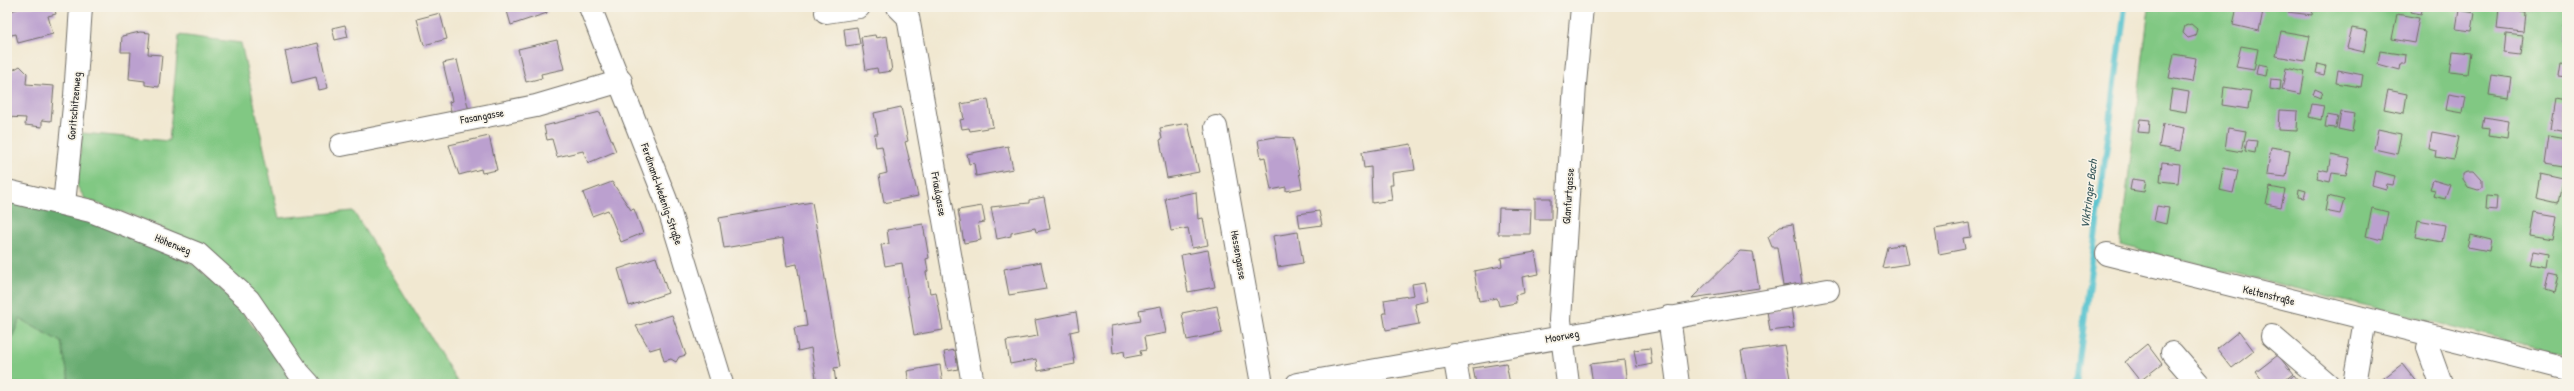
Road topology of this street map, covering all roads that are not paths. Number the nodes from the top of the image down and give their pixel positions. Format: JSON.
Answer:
{"nodes":[{"id":1,"x":81,"y":7,"type":"edge"},
{"id":2,"x":590,"y":7,"type":"edge"},
{"id":3,"x":859,"y":7,"type":"edge"},
{"id":4,"x":898,"y":7,"type":"edge"},
{"id":5,"x":1582,"y":7,"type":"edge"},
{"id":6,"x":826,"y":12,"type":"dead end"},
{"id":7,"x":621,"y":81,"type":"junction"},
{"id":8,"x":1216,"y":127,"type":"dead end"},
{"id":9,"x":341,"y":145,"type":"dead end"},
{"id":10,"x":7,"y":191,"type":"edge"},
{"id":11,"x":64,"y":204,"type":"junction"},
{"id":12,"x":2107,"y":254,"type":"dead end"},
{"id":13,"x":1828,"y":290,"type":"dead end"},
{"id":14,"x":1669,"y":317,"type":"junction"},
{"id":15,"x":2365,"y":320,"type":"junction"},
{"id":16,"x":1561,"y":336,"type":"junction"},
{"id":17,"x":2272,"y":336,"type":"dead end"},
{"id":18,"x":2432,"y":336,"type":"junction"},
{"id":19,"x":2172,"y":352,"type":"dead end"},
{"id":20,"x":1454,"y":355,"type":"junction"},
{"id":21,"x":2567,"y":369,"type":"edge"},
{"id":22,"x":309,"y":384,"type":"edge"},
{"id":23,"x":722,"y":384,"type":"edge"},
{"id":24,"x":973,"y":384,"type":"edge"},
{"id":25,"x":1262,"y":384,"type":"edge"},
{"id":26,"x":1297,"y":384,"type":"edge"},
{"id":27,"x":1459,"y":384,"type":"edge"},
{"id":28,"x":1568,"y":384,"type":"edge"},
{"id":29,"x":1678,"y":384,"type":"edge"},
{"id":30,"x":2199,"y":384,"type":"edge"},
{"id":31,"x":2328,"y":384,"type":"edge"},
{"id":32,"x":2354,"y":384,"type":"edge"},
{"id":33,"x":2441,"y":384,"type":"edge"}],
"edges":[{"from":1,"to":11,"type":"street","name":"Goritschitzenweg"},
{"from":2,"to":7,"type":"street","name":"Ferdinand-Wedenig-Straße"},
{"from":3,"to":6,"type":"street"},
{"from":4,"to":24,"type":"street","name":"Friaulgasse"},
{"from":5,"to":16,"type":"street","name":"Glanfurtgasse"},
{"from":7,"to":9,"type":"street","name":"Fasangasse"},
{"from":7,"to":23,"type":"street","name":"Ferdinand-Wedenig-Straße"},
{"from":8,"to":25,"type":"street","name":"Hessengasse"},
{"from":10,"to":11,"type":"street","name":"Höhenweg"},
{"from":11,"to":22,"type":"street","name":"Höhenweg"},
{"from":12,"to":15,"type":"street","name":"Keltenstraße"},
{"from":13,"to":14,"type":"street","name":"Moorweg"},
{"from":14,"to":16,"type":"street","name":"Moorweg"},
{"from":14,"to":29,"type":"street"},
{"from":15,"to":18,"type":"street","name":"Keltenstraße"},
{"from":15,"to":32,"type":"street"},
{"from":16,"to":20,"type":"street","name":"Moorweg"},
{"from":16,"to":28,"type":"street","name":"Glanfurtgasse"},
{"from":17,"to":31,"type":"street"},
{"from":18,"to":21,"type":"street","name":"Keltenstraße"},
{"from":18,"to":33,"type":"street"},
{"from":19,"to":30,"type":"street"},
{"from":20,"to":26,"type":"street","name":"Moorweg"},
{"from":20,"to":27,"type":"street"}]}
